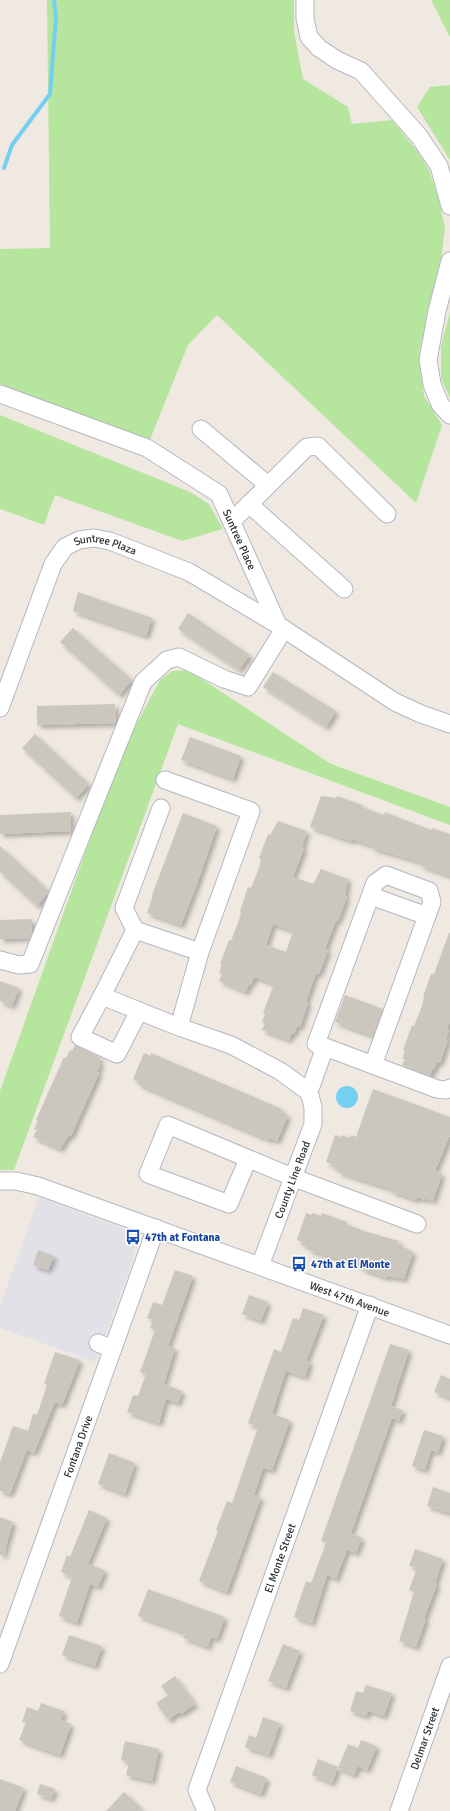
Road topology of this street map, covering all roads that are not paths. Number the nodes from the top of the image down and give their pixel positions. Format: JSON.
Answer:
{"nodes":[{"id":1,"x":305,"y":0,"type":"edge"},
{"id":2,"x":450,"y":206,"type":"edge"},
{"id":3,"x":450,"y":260,"type":"edge"},
{"id":4,"x":0,"y":394,"type":"edge"},
{"id":5,"x":450,"y":415,"type":"edge"},
{"id":6,"x":201,"y":429,"type":"dead end"},
{"id":7,"x":268,"y":485,"type":"junction"},
{"id":8,"x":249,"y":504,"type":"junction"},
{"id":9,"x":387,"y":514,"type":"dead end"},
{"id":10,"x":232,"y":521,"type":"junction"},
{"id":11,"x":344,"y":589,"type":"dead end"},
{"id":12,"x":281,"y":627,"type":"junction"},
{"id":13,"x":0,"y":708,"type":"edge"},
{"id":14,"x":450,"y":724,"type":"edge"},
{"id":15,"x":165,"y":780,"type":"dead end"},
{"id":16,"x":162,"y":808,"type":"dead end"},
{"id":17,"x":371,"y":896,"type":"junction"},
{"id":18,"x":426,"y":916,"type":"junction"},
{"id":19,"x":135,"y":930,"type":"junction"},
{"id":20,"x":200,"y":952,"type":"junction"},
{"id":21,"x":0,"y":960,"type":"edge"},
{"id":22,"x":102,"y":996,"type":"junction"},
{"id":23,"x":139,"y":1011,"type":"junction"},
{"id":24,"x":179,"y":1027,"type":"junction"},
{"id":25,"x":325,"y":1047,"type":"junction"},
{"id":26,"x":373,"y":1065,"type":"junction"},
{"id":27,"x":450,"y":1088,"type":"edge"},
{"id":28,"x":309,"y":1092,"type":"junction"},
{"id":29,"x":248,"y":1159,"type":"junction"},
{"id":30,"x":292,"y":1178,"type":"junction"},
{"id":31,"x":0,"y":1181,"type":"edge"},
{"id":32,"x":417,"y":1224,"type":"dead end"},
{"id":33,"x":156,"y":1228,"type":"junction"},
{"id":34,"x":260,"y":1266,"type":"junction"},
{"id":35,"x":370,"y":1305,"type":"junction"},
{"id":36,"x":450,"y":1335,"type":"edge"},
{"id":37,"x":0,"y":1664,"type":"edge"},
{"id":38,"x":450,"y":1666,"type":"edge"},
{"id":39,"x":206,"y":1811,"type":"edge"},
{"id":40,"x":398,"y":1811,"type":"edge"}],
"edges":[{"from":1,"to":2,"type":"street"},
{"from":3,"to":5,"type":"street"},
{"from":4,"to":10,"type":"street","name":"Suntree Place"},
{"from":6,"to":7,"type":"street"},
{"from":7,"to":8,"type":"street"},
{"from":7,"to":9,"type":"street"},
{"from":8,"to":10,"type":"street"},
{"from":8,"to":11,"type":"street"},
{"from":10,"to":12,"type":"street","name":"Suntree Place"},
{"from":12,"to":13,"type":"street","name":"Suntree Plaza"},
{"from":12,"to":14,"type":"street"},
{"from":12,"to":21,"type":"street"},
{"from":15,"to":20,"type":"street"},
{"from":16,"to":19,"type":"street"},
{"from":17,"to":18,"type":"street"},
{"from":17,"to":18,"type":"street"},
{"from":17,"to":25,"type":"street"},
{"from":18,"to":26,"type":"street"},
{"from":19,"to":20,"type":"street"},
{"from":19,"to":22,"type":"street"},
{"from":20,"to":24,"type":"street"},
{"from":22,"to":23,"type":"street"},
{"from":22,"to":23,"type":"street"},
{"from":23,"to":24,"type":"street"},
{"from":24,"to":28,"type":"street"},
{"from":25,"to":26,"type":"street"},
{"from":25,"to":28,"type":"street"},
{"from":26,"to":27,"type":"street"},
{"from":28,"to":30,"type":"street","name":"County Line Road"},
{"from":29,"to":29,"type":"street"},
{"from":29,"to":30,"type":"street"},
{"from":30,"to":32,"type":"street"},
{"from":30,"to":34,"type":"street","name":"County Line Road"},
{"from":31,"to":33,"type":"street","name":"West 47th Avenue"},
{"from":33,"to":34,"type":"street","name":"West 47th Avenue"},
{"from":33,"to":37,"type":"street","name":"Fontana Drive"},
{"from":34,"to":35,"type":"street","name":"West 47th Avenue"},
{"from":35,"to":36,"type":"street","name":"West 47th Avenue"},
{"from":35,"to":39,"type":"street","name":"El Monte Street"},
{"from":38,"to":40,"type":"street","name":"Delmar Street"}]}
